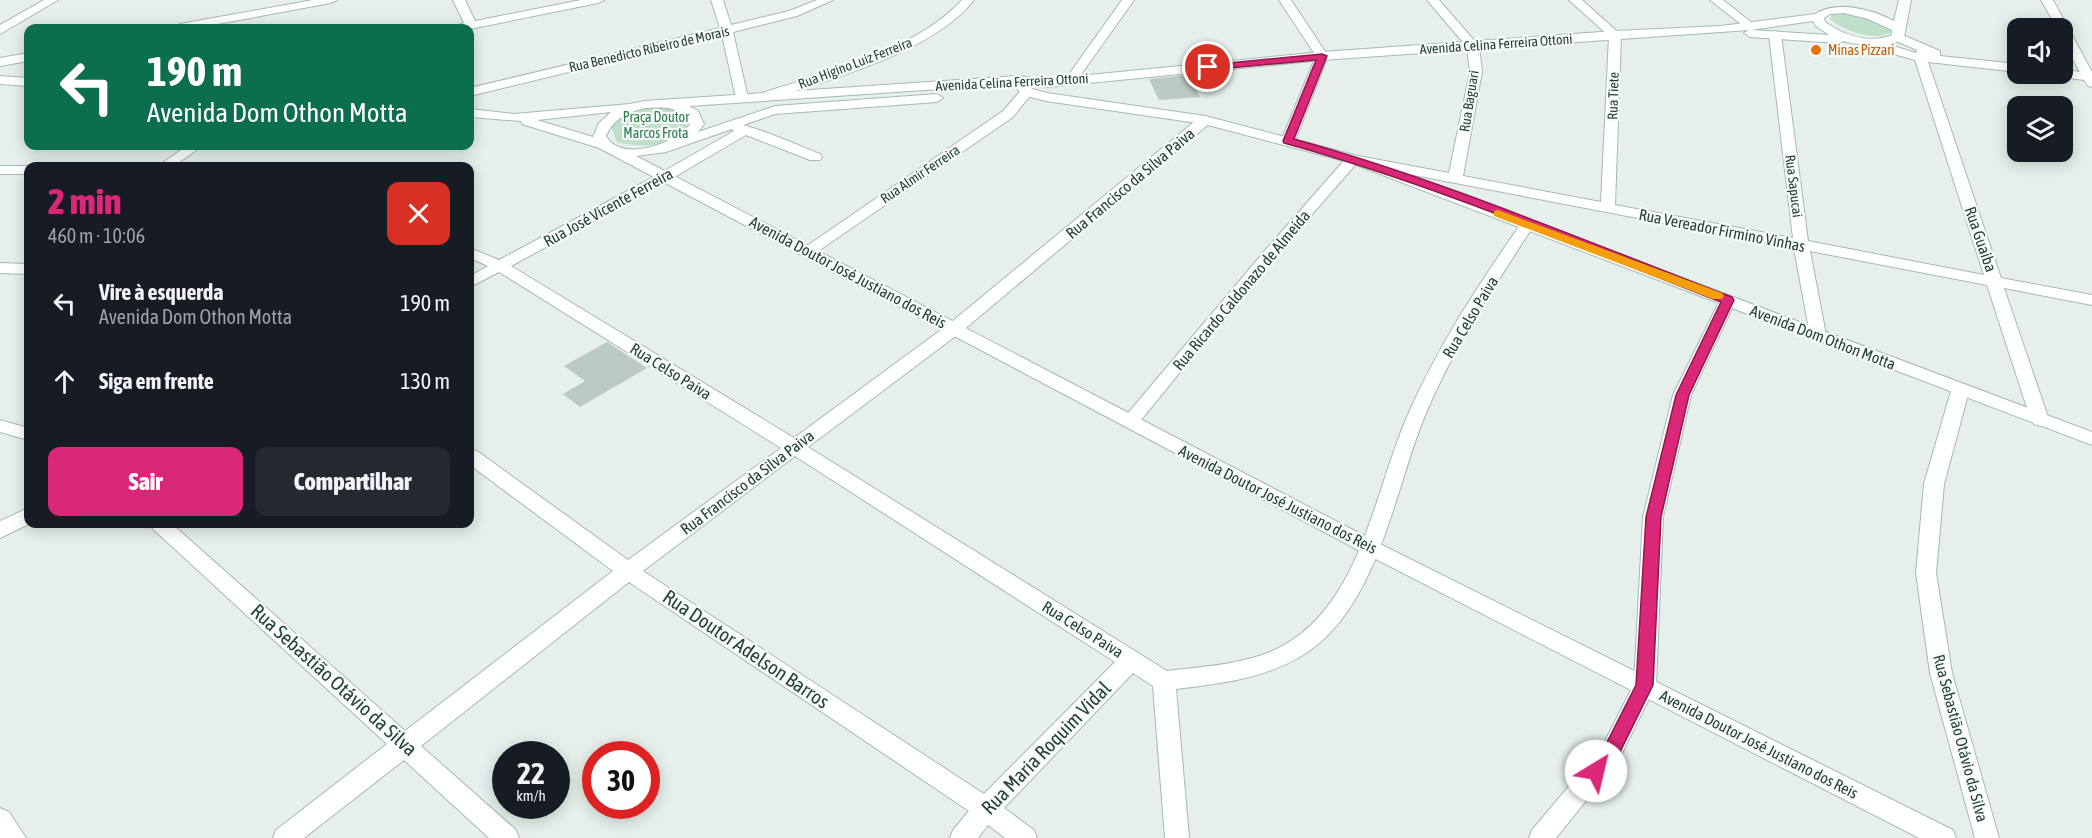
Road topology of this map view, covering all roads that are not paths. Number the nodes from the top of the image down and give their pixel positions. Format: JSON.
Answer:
{"nodes":[{"id":1,"x":52,"y":0,"type":"edge"},
{"id":2,"x":331,"y":0,"type":"edge"},
{"id":3,"x":459,"y":0,"type":"edge"},
{"id":4,"x":598,"y":0,"type":"edge"},
{"id":5,"x":717,"y":0,"type":"edge"},
{"id":6,"x":827,"y":0,"type":"edge"},
{"id":7,"x":968,"y":0,"type":"edge"},
{"id":8,"x":1128,"y":0,"type":"edge"},
{"id":9,"x":1285,"y":0,"type":"edge"},
{"id":10,"x":1433,"y":0,"type":"edge"},
{"id":11,"x":1575,"y":0,"type":"edge"},
{"id":12,"x":1716,"y":0,"type":"edge"},
{"id":13,"x":1857,"y":0,"type":"edge"},
{"id":14,"x":1905,"y":0,"type":"edge"},
{"id":15,"x":2047,"y":0,"type":"edge"},
{"id":16,"x":1844,"y":10,"type":"junction"},
{"id":17,"x":1818,"y":17,"type":"junction"},
{"id":18,"x":202,"y":24,"type":"edge"},
{"id":19,"x":470,"y":24,"type":"edge"},
{"id":20,"x":474,"y":25,"type":"edge"},
{"id":21,"x":1750,"y":26,"type":"junction"},
{"id":22,"x":0,"y":30,"type":"edge"},
{"id":23,"x":727,"y":30,"type":"junction"},
{"id":24,"x":1721,"y":30,"type":"junction"},
{"id":25,"x":1898,"y":33,"type":"junction"},
{"id":26,"x":1615,"y":35,"type":"junction"},
{"id":27,"x":1775,"y":35,"type":"junction"},
{"id":28,"x":1849,"y":39,"type":"junction"},
{"id":29,"x":1870,"y":43,"type":"junction"},
{"id":30,"x":1473,"y":45,"type":"junction"},
{"id":31,"x":1922,"y":53,"type":"junction"},
{"id":32,"x":1322,"y":56,"type":"junction"},
{"id":33,"x":24,"y":58,"type":"edge"},
{"id":34,"x":0,"y":62,"type":"edge"},
{"id":35,"x":2007,"y":67,"type":"edge"},
{"id":36,"x":2073,"y":75,"type":"edge"},
{"id":37,"x":2091,"y":79,"type":"edge"},
{"id":38,"x":0,"y":80,"type":"edge"},
{"id":39,"x":1017,"y":80,"type":"junction"},
{"id":40,"x":1071,"y":80,"type":"junction"},
{"id":41,"x":24,"y":82,"type":"edge"},
{"id":42,"x":1048,"y":83,"type":"junction"},
{"id":43,"x":474,"y":91,"type":"edge"},
{"id":44,"x":1027,"y":92,"type":"junction"},
{"id":45,"x":767,"y":96,"type":"junction"},
{"id":46,"x":742,"y":98,"type":"junction"},
{"id":47,"x":662,"y":104,"type":"junction"},
{"id":48,"x":644,"y":105,"type":"junction"},
{"id":49,"x":474,"y":113,"type":"edge"},
{"id":50,"x":514,"y":118,"type":"junction"},
{"id":51,"x":1205,"y":120,"type":"junction"},
{"id":52,"x":728,"y":124,"type":"junction"},
{"id":53,"x":745,"y":130,"type":"junction"},
{"id":54,"x":1288,"y":141,"type":"junction"},
{"id":55,"x":674,"y":145,"type":"junction"},
{"id":56,"x":611,"y":148,"type":"junction"},
{"id":57,"x":189,"y":150,"type":"edge"},
{"id":58,"x":815,"y":157,"type":"dead end"},
{"id":59,"x":1353,"y":159,"type":"junction"},
{"id":60,"x":171,"y":162,"type":"edge"},
{"id":61,"x":0,"y":170,"type":"edge"},
{"id":62,"x":24,"y":170,"type":"edge"},
{"id":63,"x":666,"y":176,"type":"junction"},
{"id":64,"x":1455,"y":180,"type":"junction"},
{"id":65,"x":1608,"y":209,"type":"junction"},
{"id":66,"x":1527,"y":225,"type":"junction"},
{"id":67,"x":1802,"y":245,"type":"junction"},
{"id":68,"x":809,"y":250,"type":"junction"},
{"id":69,"x":474,"y":254,"type":"edge"},
{"id":70,"x":500,"y":266,"type":"junction"},
{"id":71,"x":0,"y":268,"type":"edge"},
{"id":72,"x":24,"y":269,"type":"edge"},
{"id":73,"x":474,"y":280,"type":"edge"},
{"id":74,"x":1995,"y":282,"type":"junction"},
{"id":75,"x":1728,"y":300,"type":"junction"},
{"id":76,"x":2092,"y":300,"type":"edge"},
{"id":77,"x":955,"y":328,"type":"junction"},
{"id":78,"x":1818,"y":335,"type":"junction"},
{"id":79,"x":1960,"y":391,"type":"junction"},
{"id":80,"x":2040,"y":420,"type":"junction"},
{"id":81,"x":1130,"y":422,"type":"junction"},
{"id":82,"x":0,"y":426,"type":"edge"},
{"id":83,"x":24,"y":433,"type":"edge"},
{"id":84,"x":2092,"y":439,"type":"edge"},
{"id":85,"x":794,"y":447,"type":"junction"},
{"id":86,"x":474,"y":459,"type":"edge"},
{"id":87,"x":24,"y":517,"type":"edge"},
{"id":88,"x":164,"y":528,"type":"edge"},
{"id":89,"x":0,"y":530,"type":"edge"},
{"id":90,"x":1369,"y":547,"type":"junction"},
{"id":91,"x":628,"y":571,"type":"junction"},
{"id":92,"x":1132,"y":659,"type":"junction"},
{"id":93,"x":1164,"y":681,"type":"junction"},
{"id":94,"x":1645,"y":685,"type":"junction"},
{"id":95,"x":405,"y":745,"type":"junction"},
{"id":96,"x":986,"y":809,"type":"junction"},
{"id":97,"x":0,"y":820,"type":"edge"},
{"id":98,"x":14,"y":838,"type":"edge"},
{"id":99,"x":285,"y":838,"type":"edge"},
{"id":100,"x":507,"y":838,"type":"edge"},
{"id":101,"x":962,"y":838,"type":"edge"},
{"id":102,"x":1025,"y":838,"type":"edge"},
{"id":103,"x":1177,"y":838,"type":"edge"},
{"id":104,"x":1541,"y":838,"type":"edge"},
{"id":105,"x":1944,"y":838,"type":"edge"},
{"id":106,"x":1987,"y":838,"type":"edge"}],
"edges":[{"from":1,"to":22,"type":"street"},
{"from":2,"to":18,"type":"street"},
{"from":3,"to":19,"type":"street"},
{"from":4,"to":20,"type":"street"},
{"from":5,"to":23,"type":"street"},
{"from":6,"to":23,"type":"street","name":"Rua Benedicto Ribeiro de Morais"},
{"from":7,"to":45,"type":"street","name":"Rua Higino Luiz Ferreira"},
{"from":8,"to":40,"type":"street"},
{"from":9,"to":32,"type":"street"},
{"from":10,"to":30,"type":"street","name":"Rua Baguari"},
{"from":11,"to":26,"type":"street"},
{"from":12,"to":21,"type":"street"},
{"from":13,"to":16,"type":"street","name":"Avenida Celina Ferreira Ottoni"},
{"from":14,"to":25,"type":"street"},
{"from":15,"to":37,"type":"street"},
{"from":16,"to":17,"type":"street","name":"Avenida Celina Ferreira Ottoni"},
{"from":16,"to":25,"type":"street","name":"Avenida Celina Ferreira Ottoni"},
{"from":17,"to":21,"type":"street","name":"Avenida Celina Ferreira Ottoni"},
{"from":17,"to":28,"type":"street","name":"Avenida Celina Ferreira Ottoni"},
{"from":21,"to":24,"type":"street","name":"Avenida Celina Ferreira Ottoni"},
{"from":23,"to":43,"type":"street","name":"Rua Benedicto Ribeiro de Morais"},
{"from":23,"to":46,"type":"street"},
{"from":24,"to":26,"type":"street","name":"Avenida Celina Ferreira Ottoni"},
{"from":24,"to":27,"type":"street","name":"Avenida Celina Ferreira Ottoni"},
{"from":25,"to":29,"type":"street","name":"Avenida Celina Ferreira Ottoni"},
{"from":25,"to":31,"type":"street"},
{"from":26,"to":30,"type":"street","name":"Avenida Celina Ferreira Ottoni"},
{"from":26,"to":65,"type":"street","name":"Rua Tiete"},
{"from":27,"to":28,"type":"street","name":"Avenida Celina Ferreira Ottoni"},
{"from":27,"to":67,"type":"street","name":"Rua Sapucai"},
{"from":28,"to":29,"type":"street","name":"Avenida Celina Ferreira Ottoni"},
{"from":29,"to":31,"type":"street"},
{"from":30,"to":32,"type":"street","name":"Avenida Celina Ferreira Ottoni"},
{"from":30,"to":64,"type":"street","name":"Rua Baguari"},
{"from":31,"to":35,"type":"street"},
{"from":31,"to":74,"type":"street","name":"Rua Guaiba"},
{"from":32,"to":40,"type":"street","name":"Avenida Celina Ferreira Ottoni"},
{"from":32,"to":54,"type":"street"},
{"from":33,"to":34,"type":"street"},
{"from":36,"to":37,"type":"street"},
{"from":38,"to":41,"type":"street"},
{"from":39,"to":42,"type":"street","name":"Avenida Celina Ferreira Ottoni"},
{"from":39,"to":44,"type":"street"},
{"from":39,"to":45,"type":"street","name":"Avenida Celina Ferreira Ottoni"},
{"from":40,"to":42,"type":"street","name":"Avenida Celina Ferreira Ottoni"},
{"from":42,"to":44,"type":"street"},
{"from":44,"to":51,"type":"street"},
{"from":44,"to":52,"type":"street"},
{"from":44,"to":68,"type":"street","name":"Rua Almir Ferreira"},
{"from":45,"to":46,"type":"street","name":"Avenida Celina Ferreira Ottoni"},
{"from":46,"to":47,"type":"street","name":"Avenida Celina Ferreira Ottoni"},
{"from":47,"to":48,"type":"street"},
{"from":47,"to":55,"type":"street"},
{"from":48,"to":50,"type":"street"},
{"from":48,"to":56,"type":"street"},
{"from":49,"to":50,"type":"street"},
{"from":50,"to":56,"type":"street","name":"Avenida Doutor José Justiano dos Reis"},
{"from":51,"to":54,"type":"street"},
{"from":51,"to":77,"type":"street","name":"Rua Francisco da Silva Paiva"},
{"from":52,"to":53,"type":"street"},
{"from":52,"to":55,"type":"street"},
{"from":53,"to":58,"type":"street"},
{"from":53,"to":63,"type":"street","name":"Rua José Vicente Ferreira"},
{"from":54,"to":59,"type":"street"},
{"from":55,"to":56,"type":"street"},
{"from":56,"to":63,"type":"street","name":"Avenida Doutor José Justiano dos Reis"},
{"from":57,"to":60,"type":"street"},
{"from":59,"to":64,"type":"street","name":"Rua Vereador Firmino Vinhas"},
{"from":59,"to":66,"type":"street","name":"Avenida Dom Othon Motta"},
{"from":59,"to":81,"type":"street","name":"Rua Ricardo Caldonazo de Almeida"},
{"from":61,"to":62,"type":"street"},
{"from":63,"to":68,"type":"street","name":"Avenida Doutor José Justiano dos Reis"},
{"from":63,"to":70,"type":"street","name":"Rua José Vicente Ferreira"},
{"from":64,"to":65,"type":"street","name":"Rua Vereador Firmino Vinhas"},
{"from":65,"to":67,"type":"street","name":"Rua Vereador Firmino Vinhas"},
{"from":66,"to":75,"type":"street","name":"Avenida Dom Othon Motta"},
{"from":66,"to":90,"type":"street","name":"Rua Celso Paiva"},
{"from":67,"to":74,"type":"street","name":"Rua Vereador Firmino Vinhas"},
{"from":67,"to":78,"type":"street","name":"Rua Sapucai"},
{"from":68,"to":77,"type":"street","name":"Avenida Doutor José Justiano dos Reis"},
{"from":69,"to":70,"type":"street","name":"Rua Celso Paiva"},
{"from":70,"to":73,"type":"street","name":"Rua José Vicente Ferreira"},
{"from":70,"to":85,"type":"street","name":"Rua Celso Paiva"},
{"from":71,"to":72,"type":"street"},
{"from":74,"to":76,"type":"street","name":"Rua Vereador Firmino Vinhas"},
{"from":74,"to":80,"type":"street","name":"Rua Guaiba"},
{"from":75,"to":78,"type":"street","name":"Avenida Dom Othon Motta"},
{"from":75,"to":94,"type":"street"},
{"from":77,"to":81,"type":"street","name":"Avenida Doutor José Justiano dos Reis"},
{"from":77,"to":85,"type":"street","name":"Rua Francisco da Silva Paiva"},
{"from":78,"to":79,"type":"street","name":"Avenida Dom Othon Motta"},
{"from":79,"to":80,"type":"street","name":"Avenida Dom Othon Motta"},
{"from":79,"to":106,"type":"street","name":"Rua Sebastião Otávio da Silva"},
{"from":80,"to":84,"type":"street","name":"Avenida Dom Othon Motta"},
{"from":81,"to":90,"type":"street","name":"Avenida Doutor José Justiano dos Reis"},
{"from":82,"to":83,"type":"street"},
{"from":85,"to":91,"type":"street","name":"Rua Francisco da Silva Paiva"},
{"from":85,"to":92,"type":"street","name":"Rua Celso Paiva"},
{"from":86,"to":91,"type":"street","name":"Rua Doutor Adelson Barros"},
{"from":87,"to":89,"type":"street"},
{"from":88,"to":95,"type":"street","name":"Rua Sebastião Otávio da Silva"},
{"from":90,"to":93,"type":"street","name":"Rua Celso Paiva"},
{"from":90,"to":94,"type":"street","name":"Avenida Doutor José Justiano dos Reis"},
{"from":91,"to":95,"type":"street","name":"Rua Francisco da Silva Paiva"},
{"from":91,"to":96,"type":"street","name":"Rua Doutor Adelson Barros"},
{"from":92,"to":93,"type":"street","name":"Rua Celso Paiva"},
{"from":92,"to":96,"type":"street","name":"Rua Maria Roquim Vidal"},
{"from":93,"to":103,"type":"street"},
{"from":94,"to":104,"type":"street"},
{"from":94,"to":105,"type":"street","name":"Avenida Doutor José Justiano dos Reis"},
{"from":95,"to":99,"type":"street","name":"Rua Francisco da Silva Paiva"},
{"from":95,"to":100,"type":"street","name":"Rua Sebastião Otávio da Silva"},
{"from":96,"to":101,"type":"street","name":"Rua Maria Roquim Vidal"},
{"from":96,"to":102,"type":"street","name":"Rua Doutor Adelson Barros"},
{"from":97,"to":98,"type":"street"}]}
